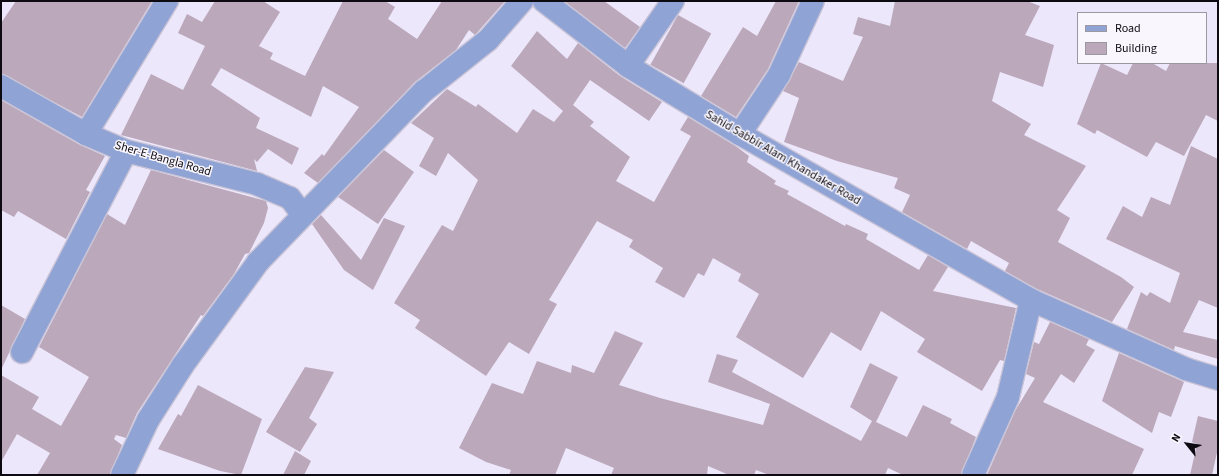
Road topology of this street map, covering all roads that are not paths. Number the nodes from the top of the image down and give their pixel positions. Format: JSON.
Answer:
{"nodes":[{"id":1,"x":167,"y":1,"type":"edge"},
{"id":2,"x":522,"y":1,"type":"edge"},
{"id":3,"x":544,"y":1,"type":"edge"},
{"id":4,"x":673,"y":1,"type":"edge"},
{"id":5,"x":813,"y":1,"type":"edge"},
{"id":6,"x":628,"y":66,"type":"junction"},
{"id":7,"x":1,"y":86,"type":"edge"},
{"id":8,"x":86,"y":134,"type":"junction"},
{"id":9,"x":740,"y":134,"type":"junction"},
{"id":10,"x":126,"y":150,"type":"junction"},
{"id":11,"x":303,"y":215,"type":"junction"},
{"id":12,"x":1031,"y":300,"type":"junction"},
{"id":13,"x":22,"y":352,"type":"dead end"},
{"id":14,"x":1218,"y":379,"type":"edge"},
{"id":15,"x":122,"y":475,"type":"edge"},
{"id":16,"x":973,"y":475,"type":"edge"}],
"edges":[{"from":1,"to":8,"type":"street"},
{"from":2,"to":11,"type":"street"},
{"from":3,"to":6,"type":"street","name":"Sahid Sabbir Alam Khandaker Road"},
{"from":4,"to":6,"type":"street"},
{"from":5,"to":9,"type":"street"},
{"from":6,"to":9,"type":"street","name":"Sahid Sabbir Alam Khandaker Road"},
{"from":7,"to":8,"type":"street","name":"Sher-E-Bangla Road"},
{"from":8,"to":10,"type":"street","name":"Sher-E-Bangla Road"},
{"from":9,"to":12,"type":"street","name":"Sahid Sabbir Alam Khandaker Road"},
{"from":10,"to":11,"type":"street","name":"Sher-E-Bangla Road"},
{"from":10,"to":13,"type":"street"},
{"from":11,"to":15,"type":"street"},
{"from":12,"to":14,"type":"street","name":"Sahid Sabbir Alam Khandaker Road"},
{"from":12,"to":16,"type":"street"}]}
